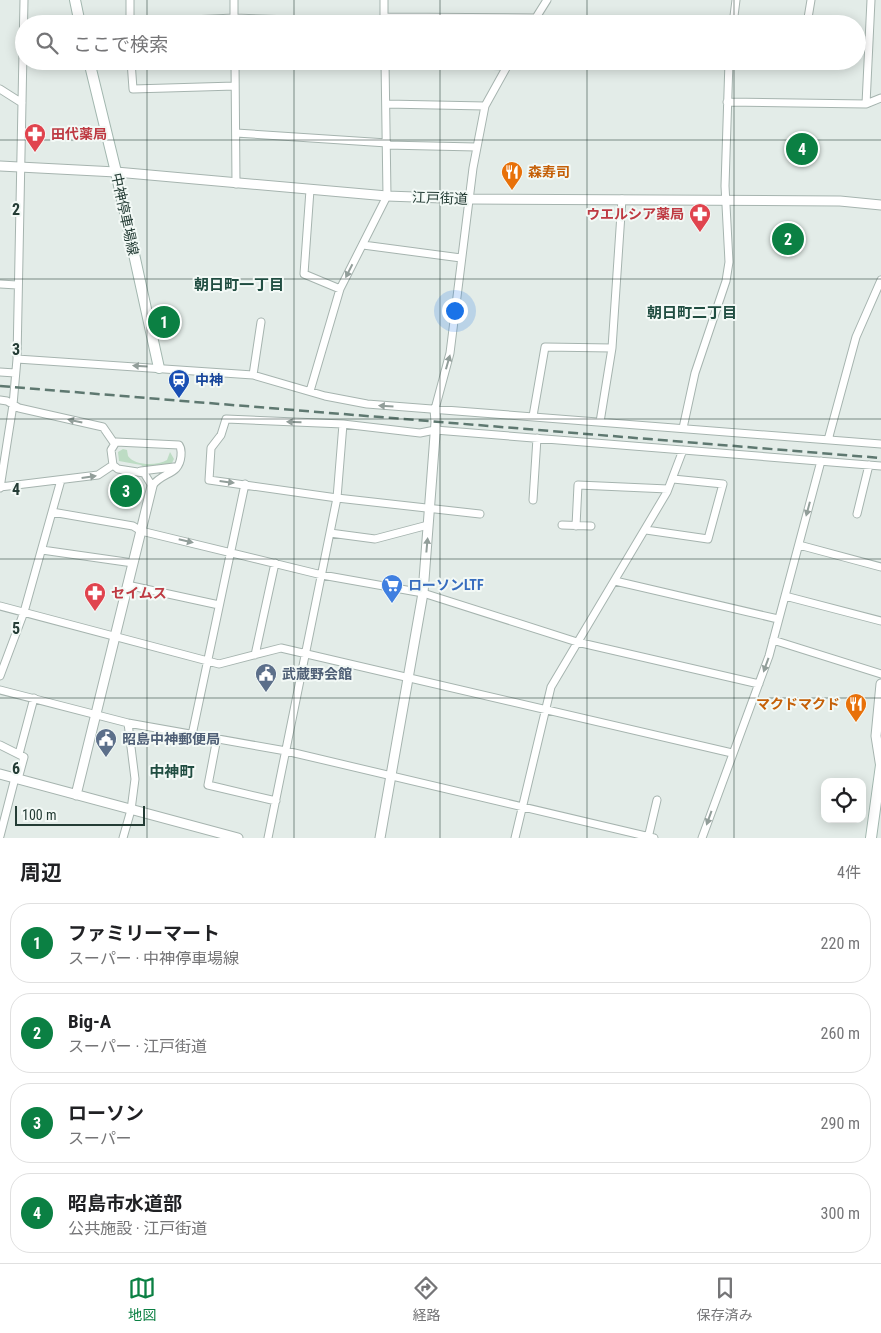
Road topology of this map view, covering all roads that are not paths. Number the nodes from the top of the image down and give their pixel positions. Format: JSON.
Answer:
{"nodes":[{"id":1,"x":24,"y":0,"type":"edge"},
{"id":2,"x":75,"y":0,"type":"edge"},
{"id":3,"x":130,"y":0,"type":"edge"},
{"id":4,"x":234,"y":0,"type":"edge"},
{"id":5,"x":384,"y":0,"type":"edge"},
{"id":6,"x":547,"y":0,"type":"edge"},
{"id":7,"x":736,"y":0,"type":"edge"},
{"id":8,"x":811,"y":0,"type":"edge"},
{"id":9,"x":871,"y":0,"type":"edge"},
{"id":10,"x":24,"y":15,"type":"edge"},
{"id":11,"x":78,"y":15,"type":"edge"},
{"id":12,"x":130,"y":15,"type":"edge"},
{"id":13,"x":234,"y":15,"type":"edge"},
{"id":14,"x":384,"y":15,"type":"edge"},
{"id":15,"x":538,"y":15,"type":"edge"},
{"id":16,"x":735,"y":15,"type":"edge"},
{"id":17,"x":808,"y":15,"type":"edge"},
{"id":18,"x":23,"y":70,"type":"edge"},
{"id":19,"x":91,"y":70,"type":"edge"},
{"id":20,"x":132,"y":70,"type":"edge"},
{"id":21,"x":235,"y":70,"type":"edge"},
{"id":22,"x":385,"y":70,"type":"edge"},
{"id":23,"x":505,"y":70,"type":"edge"},
{"id":24,"x":729,"y":70,"type":"edge"},
{"id":25,"x":235,"y":86,"type":"junction"},
{"id":26,"x":0,"y":89,"type":"edge"},
{"id":27,"x":881,"y":98,"type":"edge"},
{"id":28,"x":727,"y":102,"type":"junction"},
{"id":29,"x":22,"y":103,"type":"junction"},
{"id":30,"x":386,"y":104,"type":"junction"},
{"id":31,"x":866,"y":104,"type":"junction"},
{"id":32,"x":485,"y":106,"type":"junction"},
{"id":33,"x":236,"y":133,"type":"junction"},
{"id":34,"x":386,"y":144,"type":"junction"},
{"id":35,"x":476,"y":147,"type":"junction"},
{"id":36,"x":0,"y":166,"type":"edge"},
{"id":37,"x":19,"y":167,"type":"junction"},
{"id":38,"x":116,"y":172,"type":"junction"},
{"id":39,"x":236,"y":184,"type":"junction"},
{"id":40,"x":310,"y":190,"type":"junction"},
{"id":41,"x":387,"y":196,"type":"junction"},
{"id":42,"x":470,"y":199,"type":"junction"},
{"id":43,"x":622,"y":199,"type":"junction"},
{"id":44,"x":726,"y":200,"type":"junction"},
{"id":45,"x":881,"y":205,"type":"edge"},
{"id":46,"x":362,"y":245,"type":"junction"},
{"id":47,"x":462,"y":258,"type":"junction"},
{"id":48,"x":881,"y":280,"type":"edge"},
{"id":49,"x":0,"y":284,"type":"edge"},
{"id":50,"x":17,"y":285,"type":"junction"},
{"id":51,"x":340,"y":289,"type":"junction"},
{"id":52,"x":261,"y":322,"type":"dead end"},
{"id":53,"x":612,"y":348,"type":"junction"},
{"id":54,"x":17,"y":359,"type":"junction"},
{"id":55,"x":159,"y":368,"type":"junction"},
{"id":56,"x":0,"y":372,"type":"edge"},
{"id":57,"x":15,"y":373,"type":"junction"},
{"id":58,"x":253,"y":375,"type":"junction"},
{"id":59,"x":310,"y":391,"type":"junction"},
{"id":60,"x":0,"y":400,"type":"edge"},
{"id":61,"x":13,"y":405,"type":"junction"},
{"id":62,"x":435,"y":409,"type":"junction"},
{"id":63,"x":534,"y":416,"type":"junction"},
{"id":64,"x":600,"y":422,"type":"junction"},
{"id":65,"x":343,"y":424,"type":"junction"},
{"id":66,"x":683,"y":428,"type":"junction"},
{"id":67,"x":434,"y":430,"type":"junction"},
{"id":68,"x":3,"y":438,"type":"edge"},
{"id":69,"x":537,"y":438,"type":"junction"},
{"id":70,"x":828,"y":440,"type":"junction"},
{"id":71,"x":114,"y":444,"type":"junction"},
{"id":72,"x":881,"y":444,"type":"edge"},
{"id":73,"x":683,"y":450,"type":"junction"},
{"id":74,"x":821,"y":461,"type":"junction"},
{"id":75,"x":180,"y":463,"type":"junction"},
{"id":76,"x":113,"y":465,"type":"junction"},
{"id":77,"x":869,"y":465,"type":"junction"},
{"id":78,"x":881,"y":466,"type":"edge"},
{"id":79,"x":141,"y":471,"type":"junction"},
{"id":80,"x":673,"y":479,"type":"junction"},
{"id":81,"x":61,"y":480,"type":"junction"},
{"id":82,"x":245,"y":484,"type":"junction"},
{"id":83,"x":152,"y":486,"type":"junction"},
{"id":84,"x":0,"y":488,"type":"edge"},
{"id":85,"x":668,"y":488,"type":"junction"},
{"id":86,"x":337,"y":498,"type":"junction"},
{"id":87,"x":533,"y":500,"type":"dead end"},
{"id":88,"x":429,"y":508,"type":"junction"},
{"id":89,"x":52,"y":512,"type":"junction"},
{"id":90,"x":480,"y":514,"type":"dead end"},
{"id":91,"x":857,"y":514,"type":"dead end"},
{"id":92,"x":428,"y":525,"type":"junction"},
{"id":93,"x":562,"y":525,"type":"dead end"},
{"id":94,"x":576,"y":526,"type":"junction"},
{"id":95,"x":591,"y":526,"type":"dead end"},
{"id":96,"x":646,"y":530,"type":"junction"},
{"id":97,"x":141,"y":531,"type":"junction"},
{"id":98,"x":330,"y":533,"type":"junction"},
{"id":99,"x":799,"y":545,"type":"junction"},
{"id":100,"x":42,"y":550,"type":"junction"},
{"id":101,"x":231,"y":552,"type":"junction"},
{"id":102,"x":133,"y":563,"type":"junction"},
{"id":103,"x":275,"y":563,"type":"junction"},
{"id":104,"x":881,"y":567,"type":"edge"},
{"id":105,"x":322,"y":575,"type":"junction"},
{"id":106,"x":615,"y":581,"type":"junction"},
{"id":107,"x":127,"y":585,"type":"junction"},
{"id":108,"x":423,"y":593,"type":"junction"},
{"id":109,"x":785,"y":596,"type":"junction"},
{"id":110,"x":220,"y":605,"type":"junction"},
{"id":111,"x":0,"y":606,"type":"edge"},
{"id":112,"x":24,"y":612,"type":"junction"},
{"id":113,"x":778,"y":619,"type":"junction"},
{"id":114,"x":881,"y":621,"type":"edge"},
{"id":115,"x":115,"y":637,"type":"junction"},
{"id":116,"x":773,"y":640,"type":"junction"},
{"id":117,"x":577,"y":642,"type":"junction"},
{"id":118,"x":306,"y":654,"type":"junction"},
{"id":119,"x":255,"y":655,"type":"junction"},
{"id":120,"x":208,"y":660,"type":"junction"},
{"id":121,"x":881,"y":674,"type":"edge"},
{"id":122,"x":0,"y":676,"type":"edge"},
{"id":123,"x":408,"y":677,"type":"junction"},
{"id":124,"x":759,"y":684,"type":"junction"},
{"id":125,"x":881,"y":684,"type":"edge"},
{"id":126,"x":0,"y":690,"type":"edge"},
{"id":127,"x":34,"y":698,"type":"junction"},
{"id":128,"x":880,"y":705,"type":"edge"},
{"id":129,"x":546,"y":709,"type":"junction"},
{"id":130,"x":95,"y":716,"type":"junction"},
{"id":131,"x":128,"y":723,"type":"junction"},
{"id":132,"x":192,"y":734,"type":"junction"},
{"id":133,"x":217,"y":738,"type":"junction"},
{"id":134,"x":0,"y":746,"type":"edge"},
{"id":135,"x":286,"y":751,"type":"junction"},
{"id":136,"x":732,"y":753,"type":"junction"},
{"id":137,"x":19,"y":754,"type":"junction"},
{"id":138,"x":881,"y":766,"type":"edge"},
{"id":139,"x":0,"y":774,"type":"edge"},
{"id":140,"x":391,"y":776,"type":"junction"},
{"id":141,"x":17,"y":779,"type":"junction"},
{"id":142,"x":76,"y":795,"type":"junction"},
{"id":143,"x":657,"y":800,"type":"dead end"},
{"id":144,"x":276,"y":801,"type":"junction"},
{"id":145,"x":524,"y":807,"type":"junction"},
{"id":146,"x":131,"y":810,"type":"junction"},
{"id":147,"x":0,"y":837,"type":"edge"},
{"id":148,"x":123,"y":838,"type":"edge"},
{"id":149,"x":238,"y":838,"type":"edge"},
{"id":150,"x":268,"y":838,"type":"edge"},
{"id":151,"x":380,"y":838,"type":"edge"},
{"id":152,"x":515,"y":838,"type":"edge"},
{"id":153,"x":650,"y":838,"type":"edge"},
{"id":154,"x":702,"y":838,"type":"edge"},
{"id":155,"x":871,"y":838,"type":"edge"}],
"edges":[{"from":1,"to":10,"type":"street"},
{"from":2,"to":11,"type":"main road"},
{"from":3,"to":12,"type":"street"},
{"from":4,"to":13,"type":"street"},
{"from":5,"to":14,"type":"street"},
{"from":6,"to":15,"type":"street"},
{"from":7,"to":16,"type":"street"},
{"from":8,"to":17,"type":"street"},
{"from":9,"to":31,"type":"street"},
{"from":18,"to":29,"type":"street"},
{"from":19,"to":38,"type":"main road","name":"中神停車場線"},
{"from":20,"to":25,"type":"street"},
{"from":21,"to":25,"type":"street"},
{"from":22,"to":30,"type":"street"},
{"from":23,"to":32,"type":"street"},
{"from":24,"to":28,"type":"street"},
{"from":25,"to":33,"type":"street"},
{"from":26,"to":29,"type":"street"},
{"from":27,"to":31,"type":"street"},
{"from":28,"to":31,"type":"street"},
{"from":28,"to":44,"type":"street"},
{"from":29,"to":37,"type":"street"},
{"from":30,"to":32,"type":"street"},
{"from":30,"to":34,"type":"street"},
{"from":32,"to":35,"type":"street"},
{"from":33,"to":34,"type":"street"},
{"from":33,"to":39,"type":"street"},
{"from":34,"to":35,"type":"street"},
{"from":34,"to":41,"type":"street"},
{"from":35,"to":42,"type":"street"},
{"from":36,"to":37,"type":"street","name":"江戸街道"},
{"from":37,"to":38,"type":"street","name":"江戸街道"},
{"from":37,"to":50,"type":"street"},
{"from":38,"to":39,"type":"street","name":"江戸街道"},
{"from":38,"to":55,"type":"main road","name":"中神停車場線"},
{"from":39,"to":40,"type":"street","name":"江戸街道"},
{"from":40,"to":41,"type":"street","name":"江戸街道"},
{"from":40,"to":51,"type":"street"},
{"from":41,"to":42,"type":"street","name":"江戸街道"},
{"from":41,"to":46,"type":"street"},
{"from":42,"to":43,"type":"street","name":"江戸街道"},
{"from":42,"to":47,"type":"street"},
{"from":43,"to":44,"type":"street","name":"江戸街道"},
{"from":43,"to":53,"type":"street"},
{"from":44,"to":45,"type":"street","name":"江戸街道"},
{"from":44,"to":66,"type":"street"},
{"from":46,"to":47,"type":"street"},
{"from":46,"to":51,"type":"street","one_way":true},
{"from":62,"to":47,"type":"street","one_way":true},
{"from":48,"to":70,"type":"street"},
{"from":49,"to":50,"type":"street"},
{"from":50,"to":54,"type":"street"},
{"from":51,"to":59,"type":"street"},
{"from":52,"to":58,"type":"street"},
{"from":53,"to":63,"type":"street"},
{"from":53,"to":64,"type":"street"},
{"from":55,"to":54,"type":"street","one_way":true},
{"from":54,"to":57,"type":"street"},
{"from":55,"to":58,"type":"street"},
{"from":56,"to":57,"type":"street"},
{"from":57,"to":61,"type":"street"},
{"from":58,"to":59,"type":"street"},
{"from":62,"to":59,"type":"street","one_way":true},
{"from":60,"to":61,"type":"street"},
{"from":61,"to":68,"type":"street"},
{"from":71,"to":61,"type":"street","one_way":true},
{"from":62,"to":63,"type":"street"},
{"from":62,"to":67,"type":"street"},
{"from":63,"to":64,"type":"street"},
{"from":64,"to":66,"type":"street"},
{"from":65,"to":67,"type":"street"},
{"from":65,"to":82,"type":"street","one_way":true},
{"from":65,"to":86,"type":"street"},
{"from":66,"to":70,"type":"street"},
{"from":67,"to":69,"type":"street"},
{"from":67,"to":88,"type":"street"},
{"from":68,"to":84,"type":"street"},
{"from":69,"to":73,"type":"street"},
{"from":69,"to":87,"type":"street"},
{"from":70,"to":72,"type":"street"},
{"from":71,"to":75,"type":"street"},
{"from":71,"to":76,"type":"street"},
{"from":73,"to":74,"type":"street"},
{"from":73,"to":80,"type":"street"},
{"from":74,"to":77,"type":"street"},
{"from":74,"to":99,"type":"street","one_way":true},
{"from":75,"to":79,"type":"street"},
{"from":75,"to":83,"type":"street"},
{"from":76,"to":79,"type":"street"},
{"from":81,"to":76,"type":"street","one_way":true},
{"from":77,"to":78,"type":"street"},
{"from":77,"to":91,"type":"street"},
{"from":79,"to":83,"type":"street"},
{"from":80,"to":85,"type":"street"},
{"from":80,"to":96,"type":"street"},
{"from":81,"to":84,"type":"street"},
{"from":81,"to":89,"type":"street"},
{"from":82,"to":86,"type":"street"},
{"from":82,"to":101,"type":"street"},
{"from":83,"to":97,"type":"street"},
{"from":85,"to":94,"type":"street"},
{"from":85,"to":96,"type":"street"},
{"from":86,"to":88,"type":"street"},
{"from":86,"to":98,"type":"street"},
{"from":88,"to":90,"type":"street"},
{"from":88,"to":92,"type":"street"},
{"from":89,"to":97,"type":"street"},
{"from":89,"to":100,"type":"street"},
{"from":92,"to":98,"type":"street"},
{"from":108,"to":92,"type":"street","one_way":true},
{"from":93,"to":94,"type":"street"},
{"from":94,"to":95,"type":"street"},
{"from":96,"to":106,"type":"street"},
{"from":97,"to":101,"type":"street","one_way":true},
{"from":97,"to":102,"type":"street"},
{"from":98,"to":105,"type":"street"},
{"from":99,"to":104,"type":"street"},
{"from":99,"to":109,"type":"street"},
{"from":100,"to":102,"type":"street"},
{"from":100,"to":112,"type":"street"},
{"from":101,"to":103,"type":"street"},
{"from":101,"to":110,"type":"street"},
{"from":102,"to":107,"type":"street"},
{"from":103,"to":105,"type":"street"},
{"from":103,"to":119,"type":"street"},
{"from":105,"to":108,"type":"street"},
{"from":105,"to":118,"type":"street"},
{"from":106,"to":113,"type":"street"},
{"from":106,"to":117,"type":"street"},
{"from":107,"to":110,"type":"street"},
{"from":107,"to":115,"type":"street"},
{"from":108,"to":117,"type":"street"},
{"from":108,"to":123,"type":"street"},
{"from":109,"to":113,"type":"street"},
{"from":109,"to":114,"type":"street"},
{"from":110,"to":120,"type":"street"},
{"from":111,"to":112,"type":"street"},
{"from":112,"to":115,"type":"street"},
{"from":112,"to":122,"type":"street"},
{"from":113,"to":116,"type":"street"},
{"from":115,"to":120,"type":"street"},
{"from":115,"to":130,"type":"street"},
{"from":116,"to":121,"type":"street"},
{"from":116,"to":124,"type":"street","one_way":true},
{"from":117,"to":124,"type":"street"},
{"from":117,"to":129,"type":"street"},
{"from":118,"to":119,"type":"street"},
{"from":118,"to":123,"type":"street"},
{"from":118,"to":135,"type":"street"},
{"from":119,"to":120,"type":"street"},
{"from":120,"to":132,"type":"street"},
{"from":123,"to":129,"type":"street"},
{"from":123,"to":140,"type":"street"},
{"from":124,"to":136,"type":"street"},
{"from":125,"to":128,"type":"street"},
{"from":126,"to":127,"type":"street"},
{"from":127,"to":130,"type":"street"},
{"from":127,"to":137,"type":"street"},
{"from":128,"to":138,"type":"street"},
{"from":129,"to":136,"type":"street"},
{"from":129,"to":145,"type":"street"},
{"from":130,"to":131,"type":"street"},
{"from":130,"to":142,"type":"street"},
{"from":131,"to":132,"type":"street"},
{"from":131,"to":146,"type":"street"},
{"from":132,"to":133,"type":"street"},
{"from":133,"to":135,"type":"street"},
{"from":133,"to":144,"type":"street"},
{"from":134,"to":137,"type":"street"},
{"from":135,"to":140,"type":"street"},
{"from":135,"to":144,"type":"street"},
{"from":136,"to":154,"type":"street","one_way":true},
{"from":137,"to":141,"type":"street"},
{"from":138,"to":155,"type":"main road"},
{"from":139,"to":141,"type":"street"},
{"from":140,"to":145,"type":"street"},
{"from":140,"to":151,"type":"street"},
{"from":141,"to":142,"type":"street"},
{"from":141,"to":147,"type":"street"},
{"from":142,"to":146,"type":"street"},
{"from":143,"to":153,"type":"street"},
{"from":144,"to":150,"type":"street"},
{"from":145,"to":152,"type":"street"},
{"from":145,"to":153,"type":"street"},
{"from":146,"to":148,"type":"street"},
{"from":146,"to":149,"type":"street"}]}
